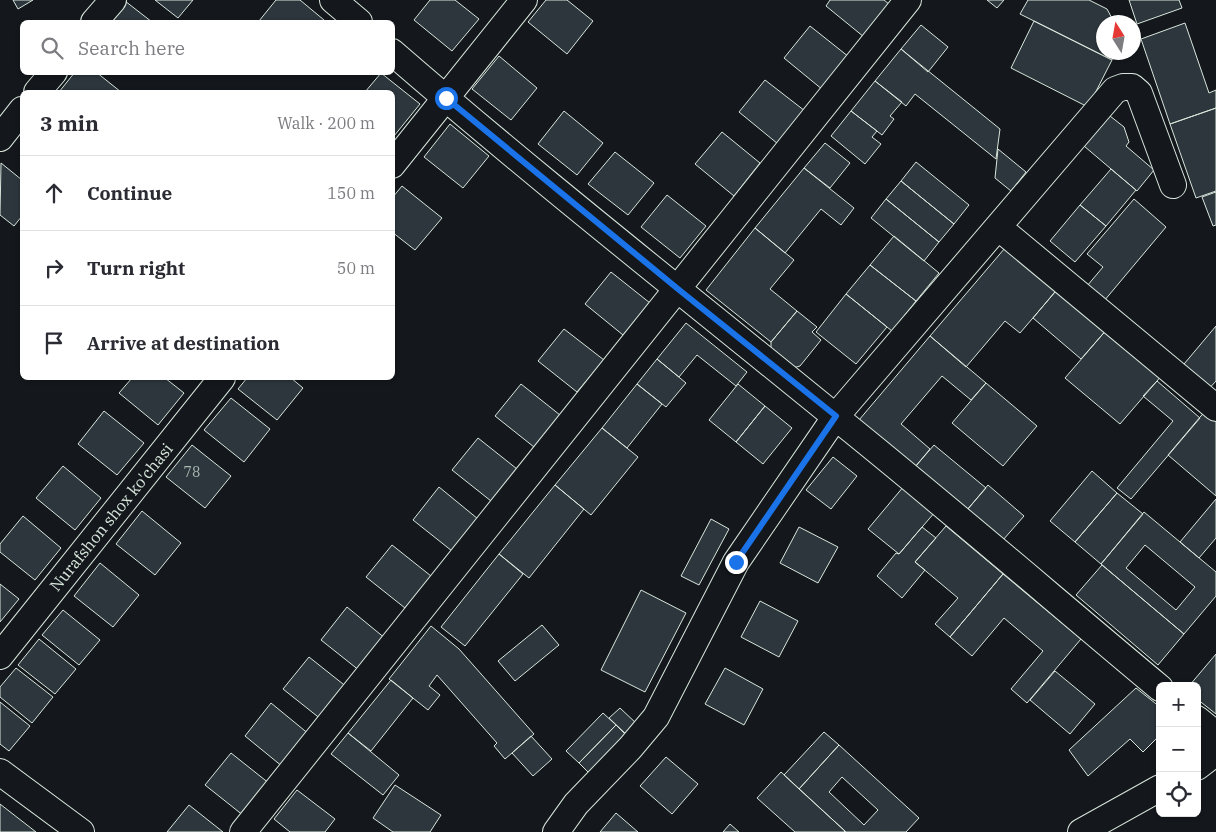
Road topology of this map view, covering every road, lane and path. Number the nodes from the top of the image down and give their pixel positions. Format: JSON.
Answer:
{"nodes":[{"id":1,"x":113,"y":0,"type":"edge"},
{"id":2,"x":333,"y":0,"type":"edge"},
{"id":3,"x":524,"y":0,"type":"edge"},
{"id":4,"x":908,"y":0,"type":"edge"},
{"id":5,"x":96,"y":20,"type":"edge"},
{"id":6,"x":357,"y":20,"type":"edge"},
{"id":7,"x":395,"y":55,"type":"edge"},
{"id":8,"x":51,"y":75,"type":"edge"},
{"id":9,"x":39,"y":90,"type":"edge"},
{"id":10,"x":446,"y":98,"type":"junction"},
{"id":11,"x":20,"y":113,"type":"edge"},
{"id":12,"x":0,"y":138,"type":"edge"},
{"id":13,"x":395,"y":161,"type":"edge"},
{"id":14,"x":1173,"y":185,"type":"dead end"},
{"id":15,"x":998,"y":227,"type":"junction"},
{"id":16,"x":678,"y":289,"type":"junction"},
{"id":17,"x":220,"y":380,"type":"edge"},
{"id":18,"x":1216,"y":408,"type":"edge"},
{"id":19,"x":836,"y":416,"type":"junction"},
{"id":20,"x":0,"y":656,"type":"edge"},
{"id":21,"x":1156,"y":685,"type":"edge"},
{"id":22,"x":1201,"y":722,"type":"edge"},
{"id":23,"x":1201,"y":764,"type":"edge"},
{"id":24,"x":0,"y":772,"type":"edge"},
{"id":25,"x":1156,"y":790,"type":"edge"},
{"id":26,"x":81,"y":832,"type":"edge"},
{"id":27,"x":243,"y":832,"type":"edge"},
{"id":28,"x":556,"y":832,"type":"edge"},
{"id":29,"x":1082,"y":832,"type":"edge"}],
"edges":[{"from":1,"to":5,"type":"street"},
{"from":2,"to":6,"type":"street"},
{"from":3,"to":10,"type":"street"},
{"from":4,"to":16,"type":"street"},
{"from":7,"to":10,"type":"street"},
{"from":8,"to":9,"type":"street"},
{"from":10,"to":13,"type":"street"},
{"from":10,"to":16,"type":"street"},
{"from":11,"to":12,"type":"street"},
{"from":14,"to":15,"type":"street"},
{"from":15,"to":18,"type":"street"},
{"from":15,"to":19,"type":"street"},
{"from":16,"to":19,"type":"street"},
{"from":16,"to":27,"type":"street"},
{"from":17,"to":20,"type":"street","name":"Nurafshon shox ko'chasi"},
{"from":19,"to":21,"type":"street"},
{"from":19,"to":28,"type":"street"},
{"from":22,"to":23,"type":"street"},
{"from":24,"to":26,"type":"street"},
{"from":25,"to":29,"type":"street"}]}
